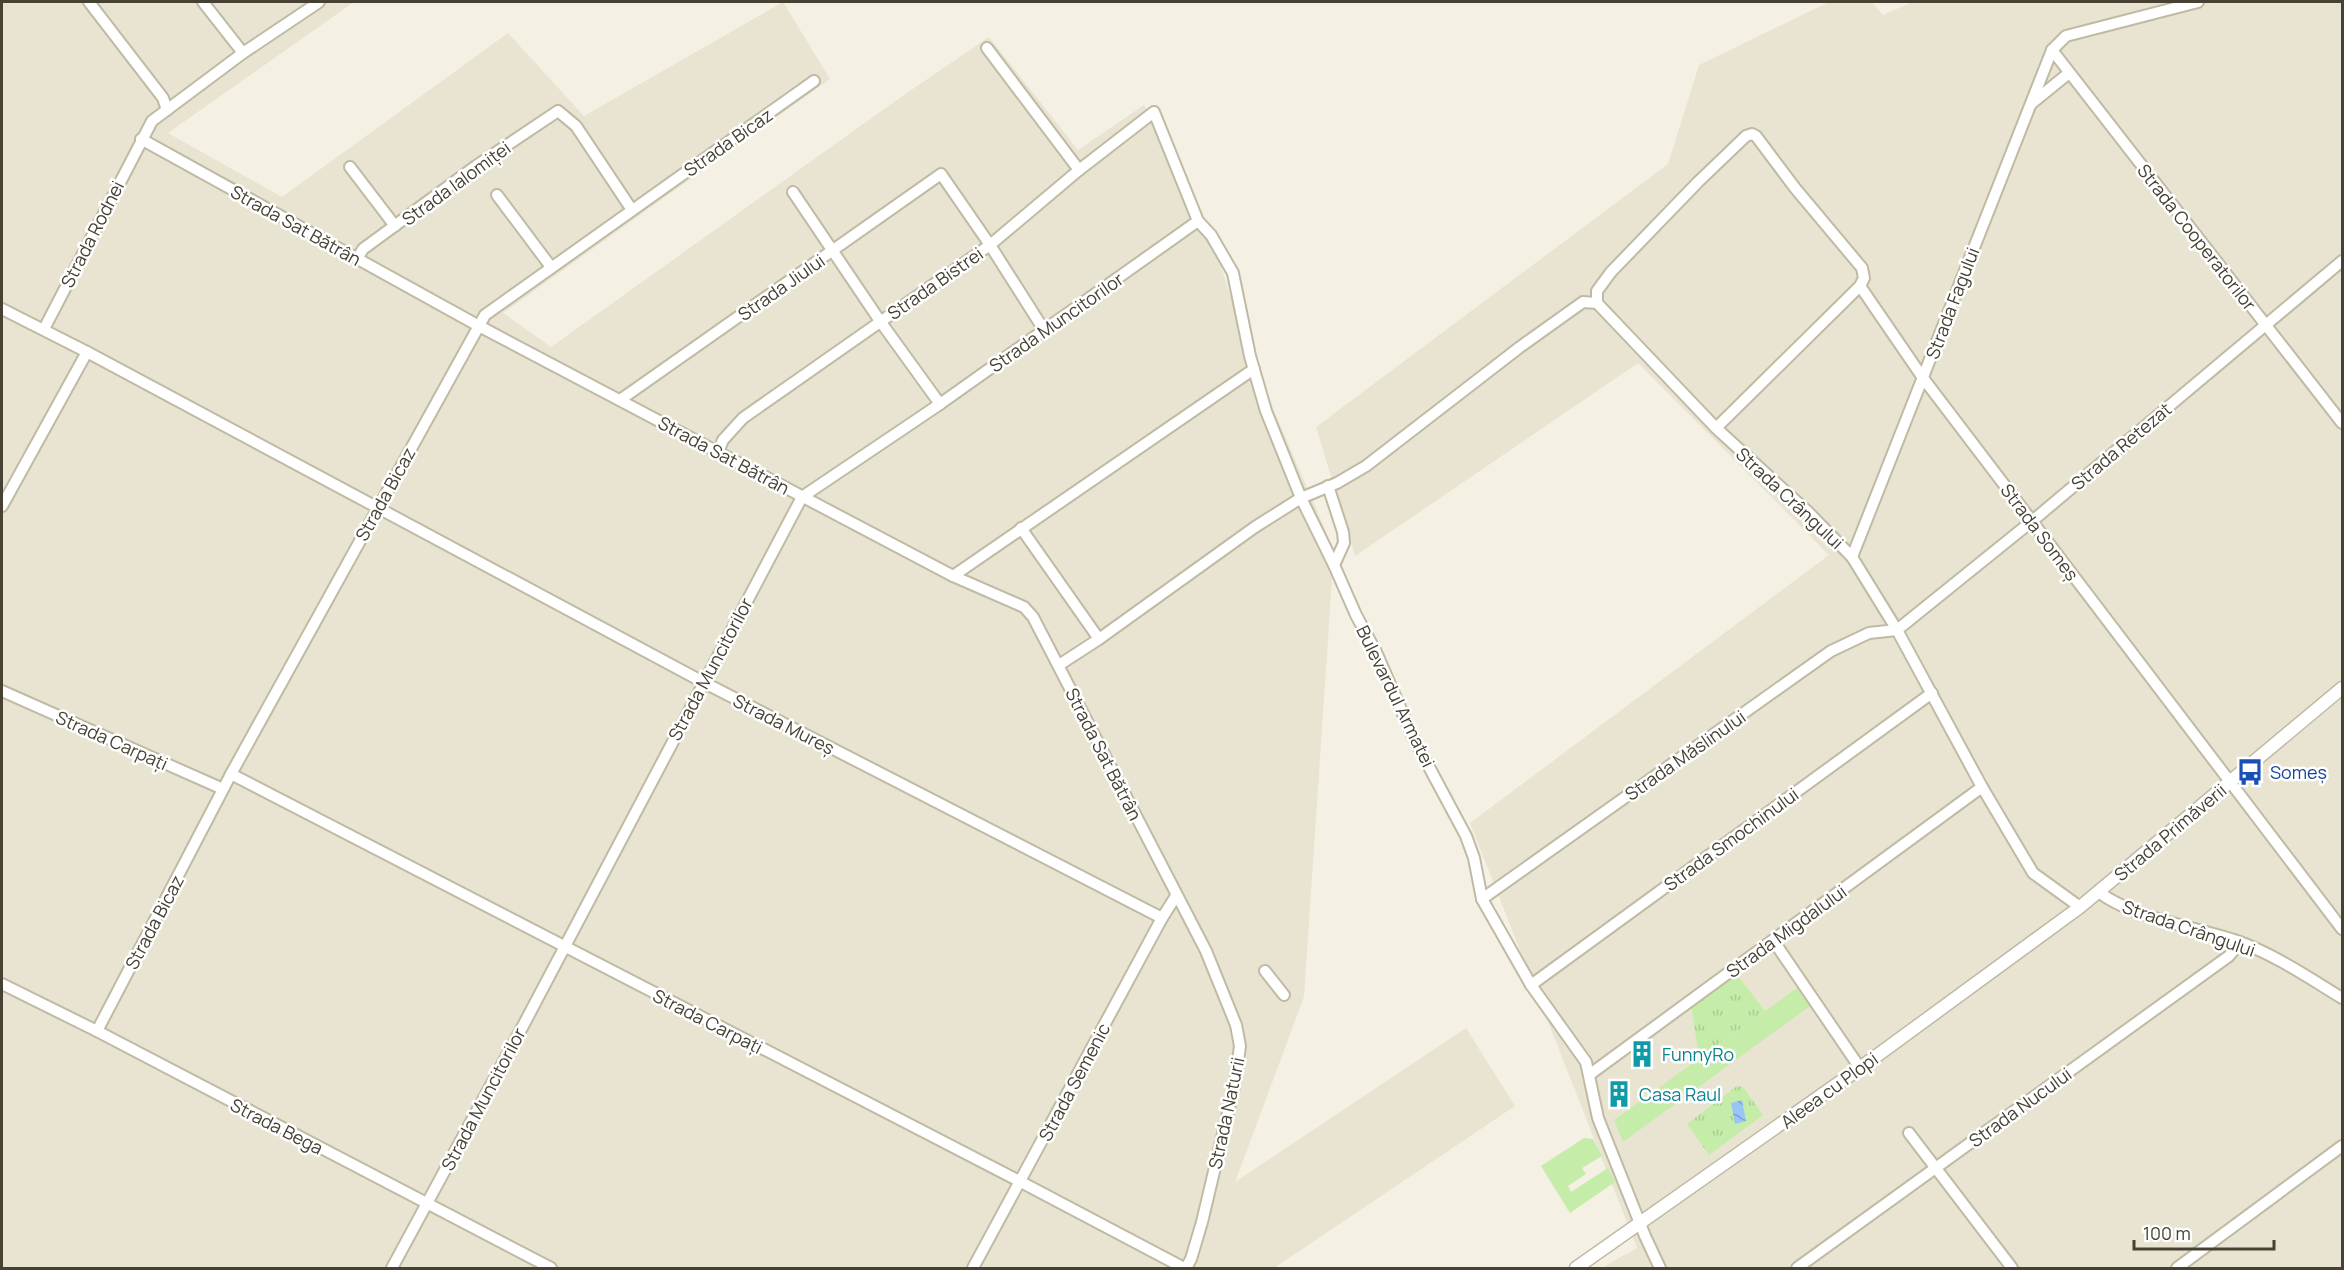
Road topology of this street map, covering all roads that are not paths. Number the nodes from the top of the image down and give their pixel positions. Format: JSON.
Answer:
{"nodes":[{"id":1,"x":89,"y":2,"type":"edge"},
{"id":2,"x":203,"y":2,"type":"edge"},
{"id":3,"x":319,"y":2,"type":"edge"},
{"id":4,"x":2198,"y":2,"type":"edge"},
{"id":5,"x":987,"y":48,"type":"dead end"},
{"id":6,"x":2052,"y":50,"type":"junction"},
{"id":7,"x":243,"y":53,"type":"junction"},
{"id":8,"x":2069,"y":73,"type":"junction"},
{"id":9,"x":814,"y":81,"type":"dead end"},
{"id":10,"x":2031,"y":104,"type":"junction"},
{"id":11,"x":166,"y":110,"type":"junction"},
{"id":12,"x":1154,"y":112,"type":"joint"},
{"id":13,"x":141,"y":139,"type":"junction"},
{"id":14,"x":350,"y":167,"type":"dead end"},
{"id":15,"x":1079,"y":170,"type":"junction"},
{"id":16,"x":793,"y":192,"type":"dead end"},
{"id":17,"x":497,"y":195,"type":"dead end"},
{"id":18,"x":632,"y":210,"type":"junction"},
{"id":19,"x":1198,"y":221,"type":"junction"},
{"id":20,"x":395,"y":226,"type":"junction"},
{"id":21,"x":990,"y":244,"type":"junction"},
{"id":22,"x":833,"y":251,"type":"junction"},
{"id":23,"x":357,"y":259,"type":"junction"},
{"id":24,"x":2343,"y":261,"type":"edge"},
{"id":25,"x":551,"y":267,"type":"junction"},
{"id":26,"x":1860,"y":286,"type":"junction"},
{"id":27,"x":1597,"y":303,"type":"junction"},
{"id":28,"x":2,"y":309,"type":"edge"},
{"id":29,"x":880,"y":321,"type":"junction"},
{"id":30,"x":2266,"y":324,"type":"junction"},
{"id":31,"x":479,"y":326,"type":"junction"},
{"id":32,"x":44,"y":329,"type":"junction"},
{"id":33,"x":1044,"y":330,"type":"junction"},
{"id":34,"x":87,"y":352,"type":"junction"},
{"id":35,"x":1254,"y":369,"type":"junction"},
{"id":36,"x":1923,"y":378,"type":"junction"},
{"id":37,"x":620,"y":400,"type":"junction"},
{"id":38,"x":940,"y":404,"type":"junction"},
{"id":39,"x":2343,"y":423,"type":"edge"},
{"id":40,"x":1716,"y":428,"type":"junction"},
{"id":41,"x":718,"y":452,"type":"junction"},
{"id":42,"x":1328,"y":486,"type":"junction"},
{"id":43,"x":801,"y":496,"type":"junction"},
{"id":44,"x":1301,"y":498,"type":"junction"},
{"id":45,"x":2,"y":506,"type":"edge"},
{"id":46,"x":377,"y":508,"type":"junction"},
{"id":47,"x":2031,"y":522,"type":"junction"},
{"id":48,"x":1021,"y":528,"type":"junction"},
{"id":49,"x":1852,"y":557,"type":"junction"},
{"id":50,"x":1334,"y":565,"type":"junction"},
{"id":51,"x":953,"y":576,"type":"junction"},
{"id":52,"x":1897,"y":630,"type":"junction"},
{"id":53,"x":1099,"y":639,"type":"junction"},
{"id":54,"x":1059,"y":665,"type":"junction"},
{"id":55,"x":703,"y":682,"type":"junction"},
{"id":56,"x":2343,"y":688,"type":"edge"},
{"id":57,"x":2,"y":691,"type":"edge"},
{"id":58,"x":1932,"y":693,"type":"junction"},
{"id":59,"x":231,"y":774,"type":"junction"},
{"id":60,"x":2230,"y":781,"type":"junction"},
{"id":61,"x":1982,"y":787,"type":"junction"},
{"id":62,"x":223,"y":789,"type":"junction"},
{"id":63,"x":2099,"y":892,"type":"junction"},
{"id":64,"x":1176,"y":896,"type":"junction"},
{"id":65,"x":1482,"y":899,"type":"junction"},
{"id":66,"x":2080,"y":907,"type":"junction"},
{"id":67,"x":1162,"y":918,"type":"junction"},
{"id":68,"x":2343,"y":929,"type":"edge"},
{"id":69,"x":1773,"y":940,"type":"junction"},
{"id":70,"x":2240,"y":942,"type":"junction"},
{"id":71,"x":565,"y":947,"type":"junction"},
{"id":72,"x":1265,"y":971,"type":"dead end"},
{"id":73,"x":2,"y":984,"type":"edge"},
{"id":74,"x":1531,"y":984,"type":"junction"},
{"id":75,"x":1284,"y":995,"type":"dead end"},
{"id":76,"x":2343,"y":998,"type":"edge"},
{"id":77,"x":97,"y":1031,"type":"junction"},
{"id":78,"x":1860,"y":1068,"type":"junction"},
{"id":79,"x":1589,"y":1075,"type":"junction"},
{"id":80,"x":1909,"y":1133,"type":"dead end"},
{"id":81,"x":2343,"y":1146,"type":"edge"},
{"id":82,"x":1936,"y":1168,"type":"junction"},
{"id":83,"x":1021,"y":1182,"type":"junction"},
{"id":84,"x":427,"y":1204,"type":"junction"},
{"id":85,"x":1640,"y":1224,"type":"junction"},
{"id":86,"x":392,"y":1269,"type":"edge"},
{"id":87,"x":551,"y":1269,"type":"edge"},
{"id":88,"x":973,"y":1269,"type":"edge"},
{"id":89,"x":1185,"y":1269,"type":"edge"},
{"id":90,"x":1576,"y":1269,"type":"edge"},
{"id":91,"x":1660,"y":1269,"type":"edge"},
{"id":92,"x":1797,"y":1269,"type":"edge"},
{"id":93,"x":2012,"y":1269,"type":"edge"},
{"id":94,"x":2176,"y":1269,"type":"edge"}],
"edges":[{"from":1,"to":11,"type":"street"},
{"from":2,"to":7,"type":"street"},
{"from":3,"to":7,"type":"street","name":"Strada Rodnei"},
{"from":4,"to":6,"type":"street"},
{"from":5,"to":15,"type":"street"},
{"from":6,"to":8,"type":"street","name":"Strada Cooperatorilor"},
{"from":6,"to":10,"type":"street","name":"Strada Fagului"},
{"from":7,"to":11,"type":"street","name":"Strada Rodnei"},
{"from":8,"to":10,"type":"street"},
{"from":8,"to":30,"type":"street","name":"Strada Cooperatorilor"},
{"from":9,"to":18,"type":"street","name":"Strada Bicaz"},
{"from":10,"to":36,"type":"street","name":"Strada Fagului"},
{"from":11,"to":13,"type":"street","name":"Strada Rodnei"},
{"from":12,"to":15,"type":"street","name":"Strada Bistrei"},
{"from":12,"to":19,"type":"street","name":"Bulevardul Armatei"},
{"from":13,"to":23,"type":"street","name":"Strada Sat Bătrân"},
{"from":13,"to":32,"type":"street","name":"Strada Rodnei"},
{"from":14,"to":20,"type":"street"},
{"from":15,"to":21,"type":"street","name":"Strada Bistrei"},
{"from":16,"to":22,"type":"street"},
{"from":17,"to":25,"type":"street"},
{"from":18,"to":20,"type":"street","name":"Strada Ialomiței"},
{"from":18,"to":25,"type":"street","name":"Strada Bicaz"},
{"from":19,"to":33,"type":"street","name":"Strada Muncitorilor"},
{"from":19,"to":35,"type":"street","name":"Bulevardul Armatei"},
{"from":20,"to":23,"type":"street","name":"Strada Ialomiței"},
{"from":21,"to":22,"type":"street","name":"Strada Jiului"},
{"from":21,"to":29,"type":"street","name":"Strada Bistrei"},
{"from":21,"to":33,"type":"street"},
{"from":22,"to":29,"type":"street"},
{"from":22,"to":37,"type":"street","name":"Strada Jiului"},
{"from":23,"to":31,"type":"street","name":"Strada Sat Bătrân"},
{"from":24,"to":30,"type":"street","name":"Strada Retezat"},
{"from":25,"to":31,"type":"street","name":"Strada Bicaz"},
{"from":26,"to":27,"type":"street","name":"Strada Someș"},
{"from":26,"to":36,"type":"street","name":"Strada Someș"},
{"from":26,"to":40,"type":"street"},
{"from":27,"to":40,"type":"street","name":"Strada Crângului"},
{"from":27,"to":42,"type":"street"},
{"from":28,"to":32,"type":"street","name":"Strada Mureș"},
{"from":29,"to":38,"type":"street"},
{"from":29,"to":41,"type":"street","name":"Strada Bistrei"},
{"from":30,"to":39,"type":"street","name":"Strada Cooperatorilor"},
{"from":30,"to":47,"type":"street","name":"Strada Retezat"},
{"from":31,"to":37,"type":"street","name":"Strada Sat Bătrân"},
{"from":31,"to":46,"type":"street","name":"Strada Bicaz"},
{"from":32,"to":34,"type":"street","name":"Strada Mureș"},
{"from":33,"to":38,"type":"street","name":"Strada Muncitorilor"},
{"from":34,"to":45,"type":"street"},
{"from":34,"to":46,"type":"street","name":"Strada Mureș"},
{"from":35,"to":44,"type":"street","name":"Bulevardul Armatei"},
{"from":35,"to":48,"type":"street"},
{"from":36,"to":47,"type":"street","name":"Strada Someș"},
{"from":36,"to":49,"type":"street","name":"Strada Fagului"},
{"from":37,"to":41,"type":"street","name":"Strada Sat Bătrân"},
{"from":38,"to":43,"type":"street","name":"Strada Muncitorilor"},
{"from":40,"to":49,"type":"street","name":"Strada Crângului"},
{"from":41,"to":43,"type":"street","name":"Strada Sat Bătrân"},
{"from":42,"to":44,"type":"street"},
{"from":42,"to":50,"type":"street"},
{"from":43,"to":51,"type":"street","name":"Strada Sat Bătrân"},
{"from":43,"to":55,"type":"street","name":"Strada Muncitorilor"},
{"from":44,"to":50,"type":"street","name":"Bulevardul Armatei"},
{"from":44,"to":53,"type":"street"},
{"from":46,"to":55,"type":"street","name":"Strada Mureș"},
{"from":46,"to":59,"type":"street","name":"Strada Bicaz"},
{"from":47,"to":52,"type":"street","name":"Strada Retezat"},
{"from":47,"to":60,"type":"street","name":"Strada Someș"},
{"from":48,"to":51,"type":"street"},
{"from":48,"to":53,"type":"street"},
{"from":49,"to":52,"type":"street","name":"Strada Crângului"},
{"from":50,"to":65,"type":"street","name":"Bulevardul Armatei"},
{"from":51,"to":54,"type":"street","name":"Strada Sat Bătrân"},
{"from":52,"to":58,"type":"street","name":"Strada Crângului"},
{"from":52,"to":65,"type":"street","name":"Strada Măslinului"},
{"from":53,"to":54,"type":"street"},
{"from":54,"to":64,"type":"street","name":"Strada Sat Bătrân"},
{"from":55,"to":67,"type":"street","name":"Strada Mureș"},
{"from":55,"to":71,"type":"street","name":"Strada Muncitorilor"},
{"from":56,"to":60,"type":"street","name":"Strada Primăverii"},
{"from":57,"to":62,"type":"street","name":"Strada Carpați"},
{"from":58,"to":61,"type":"street","name":"Strada Crângului"},
{"from":58,"to":74,"type":"street","name":"Strada Smochinului"},
{"from":59,"to":62,"type":"street","name":"Strada Bicaz"},
{"from":59,"to":71,"type":"street","name":"Strada Carpați"},
{"from":60,"to":63,"type":"street","name":"Strada Primăverii"},
{"from":60,"to":68,"type":"street","name":"Strada Someș"},
{"from":61,"to":66,"type":"street","name":"Strada Crângului"},
{"from":61,"to":69,"type":"street","name":"Strada Migdalului"},
{"from":62,"to":77,"type":"street","name":"Strada Bicaz"},
{"from":63,"to":66,"type":"street","name":"Strada Primăverii"},
{"from":63,"to":70,"type":"street","name":"Strada Crângului"},
{"from":64,"to":67,"type":"street","name":"Strada Semenic"},
{"from":64,"to":89,"type":"street","name":"Strada Naturii"},
{"from":65,"to":74,"type":"street","name":"Bulevardul Armatei"},
{"from":66,"to":78,"type":"street","name":"Aleea cu Plopi"},
{"from":67,"to":83,"type":"street","name":"Strada Semenic"},
{"from":69,"to":78,"type":"street"},
{"from":69,"to":79,"type":"street","name":"Strada Migdalului"},
{"from":70,"to":76,"type":"street","name":"Strada Crângului"},
{"from":70,"to":82,"type":"street","name":"Strada Nucului"},
{"from":71,"to":83,"type":"street","name":"Strada Carpați"},
{"from":71,"to":84,"type":"street","name":"Strada Muncitorilor"},
{"from":72,"to":75,"type":"street"},
{"from":73,"to":77,"type":"street","name":"Strada Bega"},
{"from":74,"to":79,"type":"street","name":"Bulevardul Armatei"},
{"from":77,"to":84,"type":"street","name":"Strada Bega"},
{"from":78,"to":85,"type":"street","name":"Aleea cu Plopi"},
{"from":79,"to":85,"type":"street","name":"Bulevardul Armatei"},
{"from":80,"to":82,"type":"street"},
{"from":81,"to":94,"type":"street"},
{"from":82,"to":92,"type":"street","name":"Strada Nucului"},
{"from":82,"to":93,"type":"street"},
{"from":83,"to":88,"type":"street","name":"Strada Semenic"},
{"from":83,"to":89,"type":"street","name":"Strada Carpați"},
{"from":84,"to":86,"type":"street","name":"Strada Muncitorilor"},
{"from":84,"to":87,"type":"street","name":"Strada Bega"},
{"from":85,"to":90,"type":"street","name":"Aleea cu Plopi"},
{"from":85,"to":91,"type":"street","name":"Bulevardul Armatei"}]}
